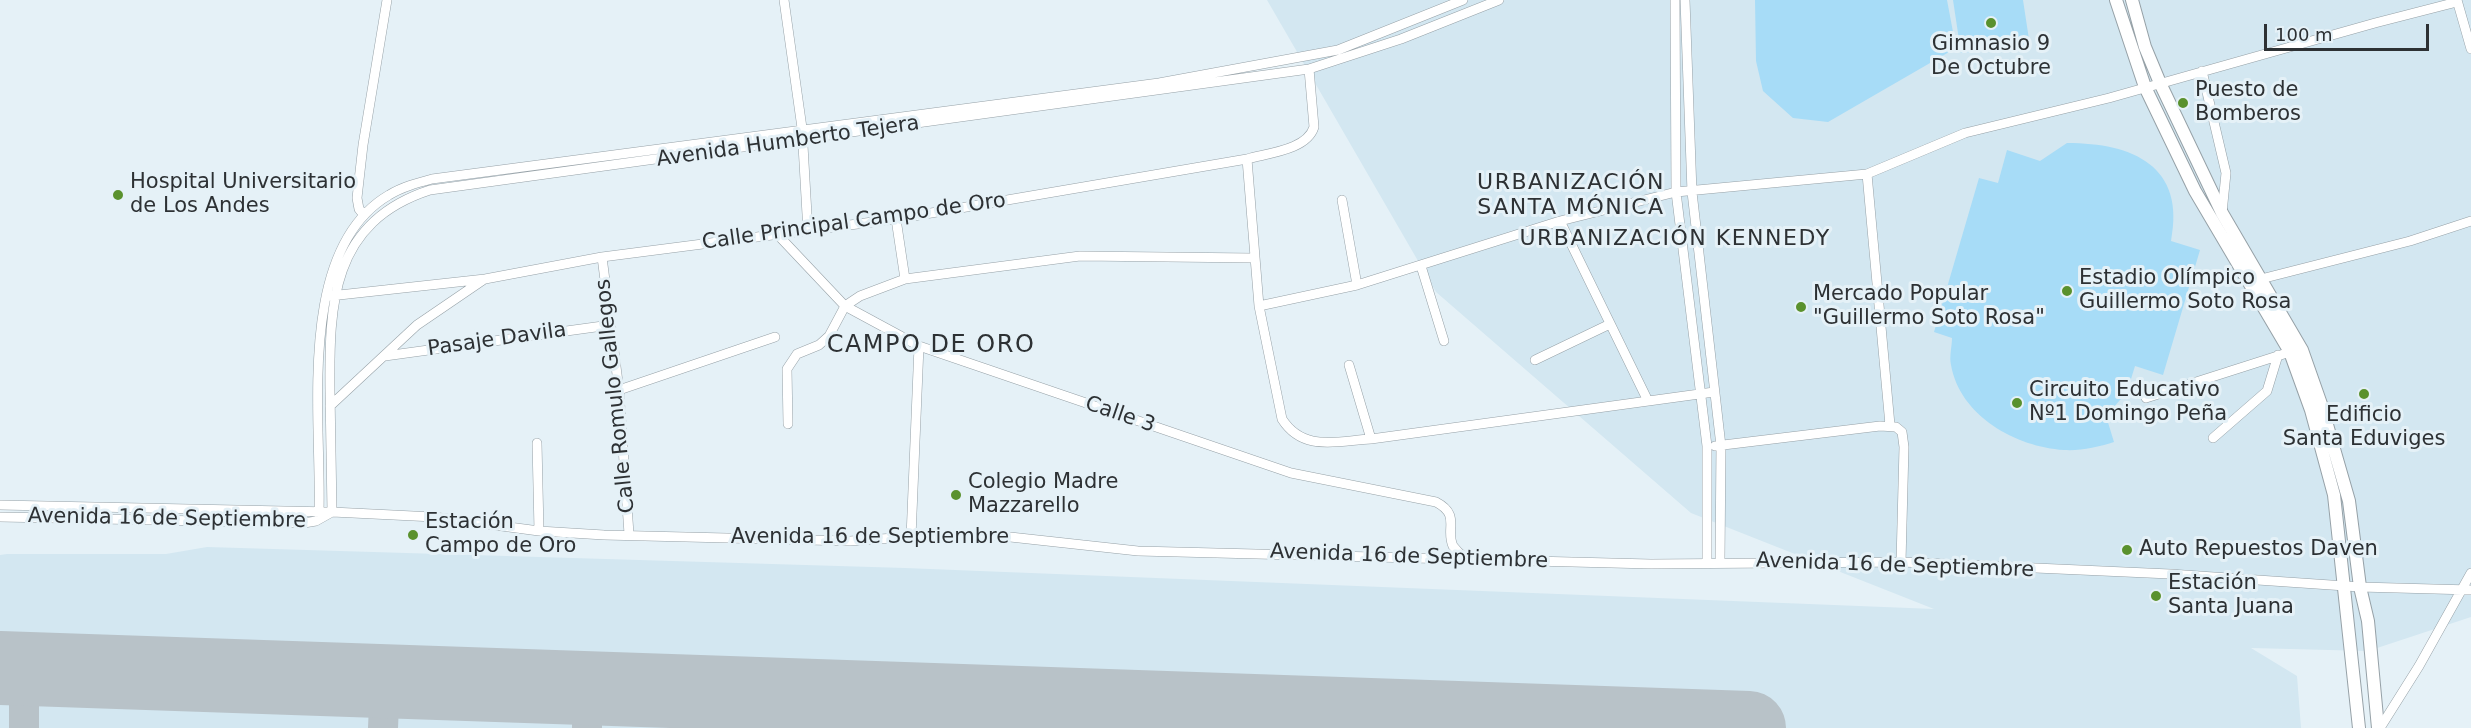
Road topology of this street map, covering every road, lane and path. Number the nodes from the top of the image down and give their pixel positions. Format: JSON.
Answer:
{"nodes":[{"id":1,"x":387,"y":0,"type":"edge"},
{"id":2,"x":784,"y":0,"type":"edge"},
{"id":3,"x":1463,"y":0,"type":"edge"},
{"id":4,"x":1499,"y":0,"type":"edge"},
{"id":5,"x":1675,"y":0,"type":"edge"},
{"id":6,"x":1685,"y":0,"type":"edge"},
{"id":7,"x":2116,"y":0,"type":"edge"},
{"id":8,"x":2132,"y":0,"type":"edge"},
{"id":9,"x":2457,"y":1,"type":"edge"},
{"id":10,"x":2471,"y":49,"type":"edge"},
{"id":11,"x":1309,"y":69,"type":"junction"},
{"id":12,"x":2202,"y":71,"type":"junction"},
{"id":13,"x":2160,"y":83,"type":"junction"},
{"id":14,"x":2145,"y":87,"type":"junction"},
{"id":15,"x":802,"y":128,"type":"junction"},
{"id":16,"x":802,"y":140,"type":"junction"},
{"id":17,"x":1247,"y":159,"type":"junction"},
{"id":18,"x":1867,"y":174,"type":"junction"},
{"id":19,"x":1676,"y":192,"type":"junction"},
{"id":20,"x":1692,"y":192,"type":"junction"},
{"id":21,"x":1341,"y":200,"type":"dead end"},
{"id":22,"x":2222,"y":213,"type":"junction"},
{"id":23,"x":364,"y":215,"type":"junction"},
{"id":24,"x":896,"y":219,"type":"junction"},
{"id":25,"x":1560,"y":221,"type":"junction"},
{"id":26,"x":2471,"y":221,"type":"edge"},
{"id":27,"x":808,"y":232,"type":"junction"},
{"id":28,"x":777,"y":234,"type":"junction"},
{"id":29,"x":602,"y":257,"type":"junction"},
{"id":30,"x":1253,"y":258,"type":"junction"},
{"id":31,"x":1421,"y":266,"type":"junction"},
{"id":32,"x":2262,"y":278,"type":"junction"},
{"id":33,"x":485,"y":279,"type":"junction"},
{"id":34,"x":905,"y":279,"type":"junction"},
{"id":35,"x":2250,"y":283,"type":"junction"},
{"id":36,"x":1357,"y":285,"type":"junction"},
{"id":37,"x":335,"y":294,"type":"junction"},
{"id":38,"x":325,"y":298,"type":"junction"},
{"id":39,"x":844,"y":306,"type":"junction"},
{"id":40,"x":1259,"y":306,"type":"junction"},
{"id":41,"x":610,"y":324,"type":"junction"},
{"id":42,"x":1610,"y":324,"type":"junction"},
{"id":43,"x":775,"y":336,"type":"dead end"},
{"id":44,"x":1444,"y":341,"type":"dead end"},
{"id":45,"x":919,"y":346,"type":"junction"},
{"id":46,"x":2284,"y":354,"type":"junction"},
{"id":47,"x":385,"y":356,"type":"junction"},
{"id":48,"x":1535,"y":360,"type":"dead end"},
{"id":49,"x":1349,"y":365,"type":"dead end"},
{"id":50,"x":619,"y":390,"type":"junction"},
{"id":51,"x":1714,"y":392,"type":"junction"},
{"id":52,"x":1702,"y":394,"type":"junction"},
{"id":53,"x":2146,"y":398,"type":"dead end"},
{"id":54,"x":1648,"y":401,"type":"junction"},
{"id":55,"x":330,"y":406,"type":"junction"},
{"id":56,"x":788,"y":424,"type":"dead end"},
{"id":57,"x":1890,"y":425,"type":"junction"},
{"id":58,"x":2213,"y":438,"type":"dead end"},
{"id":59,"x":1371,"y":439,"type":"junction"},
{"id":60,"x":537,"y":443,"type":"dead end"},
{"id":61,"x":1707,"y":446,"type":"junction"},
{"id":62,"x":1721,"y":446,"type":"junction"},
{"id":63,"x":0,"y":506,"type":"edge"},
{"id":64,"x":319,"y":512,"type":"junction"},
{"id":65,"x":332,"y":512,"type":"junction"},
{"id":66,"x":0,"y":517,"type":"edge"},
{"id":67,"x":539,"y":531,"type":"junction"},
{"id":68,"x":629,"y":534,"type":"junction"},
{"id":69,"x":911,"y":537,"type":"junction"},
{"id":70,"x":1464,"y":557,"type":"junction"},
{"id":71,"x":1720,"y":561,"type":"junction"},
{"id":72,"x":1707,"y":562,"type":"junction"},
{"id":73,"x":1901,"y":562,"type":"junction"},
{"id":74,"x":2471,"y":573,"type":"edge"},
{"id":75,"x":2344,"y":586,"type":"junction"},
{"id":76,"x":2360,"y":587,"type":"junction"},
{"id":77,"x":2460,"y":589,"type":"junction"},
{"id":78,"x":2471,"y":590,"type":"edge"},
{"id":79,"x":2360,"y":728,"type":"edge"},
{"id":80,"x":2379,"y":728,"type":"edge"}],
"edges":[{"from":1,"to":23,"type":"street"},
{"from":2,"to":15,"type":"street"},
{"from":3,"to":15,"type":"street","name":"Avenida Humberto Tejera"},
{"from":4,"to":11,"type":"street","name":"Avenida Humberto Tejera"},
{"from":5,"to":19,"type":"street"},
{"from":6,"to":20,"type":"street"},
{"from":7,"to":14,"type":"street"},
{"from":8,"to":13,"type":"street"},
{"from":9,"to":10,"type":"street"},
{"from":9,"to":12,"type":"street"},
{"from":11,"to":16,"type":"street","name":"Avenida Humberto Tejera"},
{"from":11,"to":17,"type":"street","name":"Calle Principal Campo de Oro"},
{"from":12,"to":13,"type":"street"},
{"from":12,"to":22,"type":"street"},
{"from":13,"to":14,"type":"street"},
{"from":13,"to":22,"type":"street"},
{"from":14,"to":18,"type":"street"},
{"from":14,"to":35,"type":"street"},
{"from":15,"to":16,"type":"street"},
{"from":15,"to":23,"type":"street","name":"Avenida Humberto Tejera"},
{"from":16,"to":27,"type":"street"},
{"from":16,"to":37,"type":"street","name":"Avenida Humberto Tejera"},
{"from":17,"to":24,"type":"street","name":"Calle Principal Campo de Oro"},
{"from":17,"to":30,"type":"street"},
{"from":18,"to":20,"type":"street"},
{"from":18,"to":57,"type":"street"},
{"from":19,"to":20,"type":"street"},
{"from":19,"to":25,"type":"street"},
{"from":19,"to":52,"type":"street"},
{"from":20,"to":51,"type":"street"},
{"from":21,"to":36,"type":"street"},
{"from":22,"to":32,"type":"street"},
{"from":23,"to":38,"type":"street","name":"Avenida Humberto Tejera"},
{"from":24,"to":27,"type":"street","name":"Calle Principal Campo de Oro"},
{"from":24,"to":34,"type":"street"},
{"from":25,"to":31,"type":"street"},
{"from":25,"to":42,"type":"street"},
{"from":26,"to":32,"type":"street"},
{"from":27,"to":28,"type":"street","name":"Calle Principal Campo de Oro"},
{"from":28,"to":29,"type":"street","name":"Calle Principal Campo de Oro"},
{"from":28,"to":39,"type":"street","name":"Calle 3"},
{"from":29,"to":33,"type":"street","name":"Calle Principal Campo de Oro"},
{"from":29,"to":41,"type":"street","name":"Calle Romulo Gallegos"},
{"from":30,"to":34,"type":"street"},
{"from":30,"to":40,"type":"street"},
{"from":31,"to":36,"type":"street"},
{"from":31,"to":44,"type":"street"},
{"from":32,"to":35,"type":"street"},
{"from":32,"to":76,"type":"street"},
{"from":33,"to":37,"type":"street","name":"Calle Principal Campo de Oro"},
{"from":33,"to":47,"type":"street"},
{"from":34,"to":39,"type":"street"},
{"from":35,"to":46,"type":"street"},
{"from":36,"to":40,"type":"street"},
{"from":37,"to":38,"type":"street","name":"Calle Principal Campo de Oro"},
{"from":37,"to":55,"type":"street","name":"Avenida Humberto Tejera"},
{"from":38,"to":64,"type":"street","name":"Avenida Humberto Tejera"},
{"from":39,"to":45,"type":"street","name":"Calle 3"},
{"from":39,"to":56,"type":"street"},
{"from":40,"to":59,"type":"street"},
{"from":41,"to":47,"type":"street","name":"Pasaje Davila"},
{"from":41,"to":50,"type":"street","name":"Calle Romulo Gallegos"},
{"from":42,"to":48,"type":"street"},
{"from":42,"to":54,"type":"street"},
{"from":43,"to":50,"type":"street"},
{"from":45,"to":69,"type":"street"},
{"from":45,"to":70,"type":"street","name":"Calle 3"},
{"from":46,"to":53,"type":"street"},
{"from":46,"to":58,"type":"street"},
{"from":46,"to":75,"type":"street"},
{"from":47,"to":55,"type":"street"},
{"from":49,"to":59,"type":"street"},
{"from":50,"to":68,"type":"street","name":"Calle Romulo Gallegos"},
{"from":51,"to":52,"type":"street"},
{"from":51,"to":62,"type":"street"},
{"from":52,"to":54,"type":"street"},
{"from":52,"to":61,"type":"street"},
{"from":54,"to":59,"type":"street"},
{"from":55,"to":65,"type":"street","name":"Avenida Humberto Tejera"},
{"from":57,"to":62,"type":"street"},
{"from":57,"to":73,"type":"street"},
{"from":60,"to":67,"type":"street"},
{"from":61,"to":62,"type":"street"},
{"from":61,"to":72,"type":"street"},
{"from":62,"to":71,"type":"street"},
{"from":63,"to":64,"type":"street","name":"Avenida 16 de Septiembre"},
{"from":64,"to":65,"type":"street","name":"Avenida 16 de Septiembre"},
{"from":65,"to":66,"type":"street","name":"Avenida 16 de Septiembre"},
{"from":65,"to":67,"type":"street","name":"Avenida 16 de Septiembre"},
{"from":67,"to":68,"type":"street","name":"Avenida 16 de Septiembre"},
{"from":68,"to":69,"type":"street","name":"Avenida 16 de Septiembre"},
{"from":69,"to":70,"type":"street","name":"Avenida 16 de Septiembre"},
{"from":70,"to":72,"type":"street","name":"Avenida 16 de Septiembre"},
{"from":71,"to":72,"type":"street","name":"Avenida 16 de Septiembre"},
{"from":71,"to":73,"type":"street","name":"Avenida 16 de Septiembre"},
{"from":73,"to":75,"type":"street","name":"Avenida 16 de Septiembre"},
{"from":74,"to":77,"type":"street"},
{"from":75,"to":76,"type":"street","name":"Avenida 16 de Septiembre"},
{"from":75,"to":79,"type":"street"},
{"from":76,"to":77,"type":"street","name":"Avenida 16 de Septiembre"},
{"from":76,"to":80,"type":"street"},
{"from":77,"to":78,"type":"street","name":"Avenida 16 de Septiembre"},
{"from":77,"to":80,"type":"street"}]}
